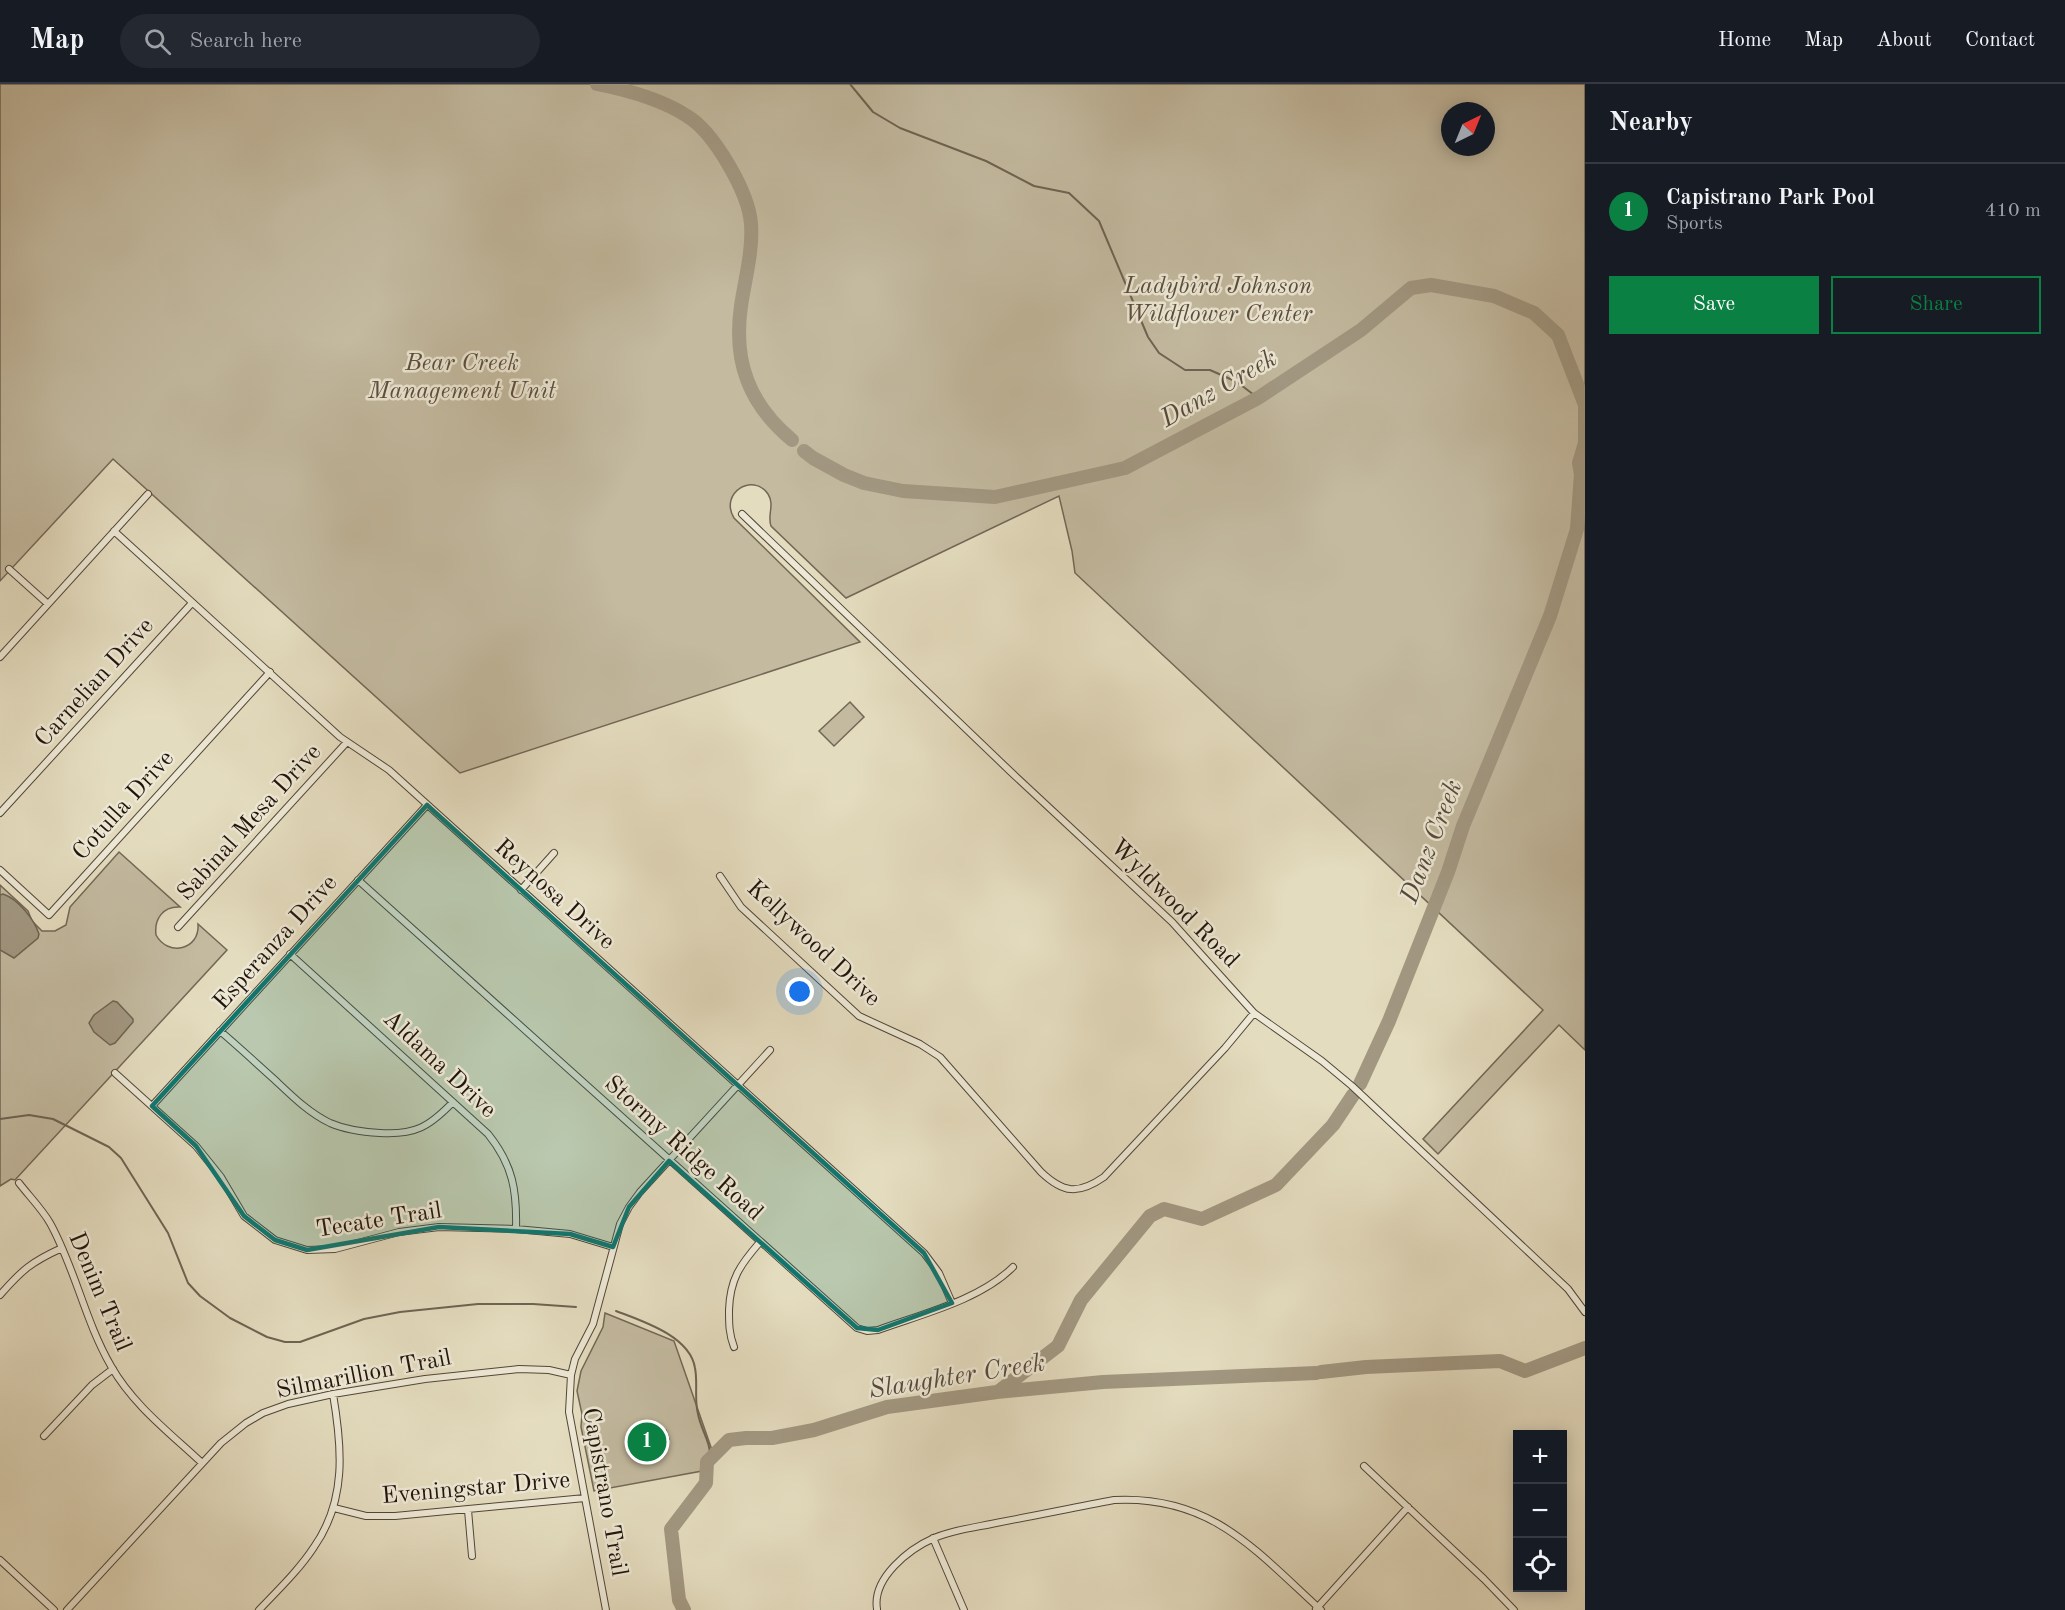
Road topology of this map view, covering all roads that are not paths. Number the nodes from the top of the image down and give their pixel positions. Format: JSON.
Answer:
{"nodes":[{"id":1,"x":148,"y":494,"type":"dead end"},
{"id":2,"x":742,"y":514,"type":"dead end"},
{"id":3,"x":114,"y":531,"type":"junction"},
{"id":4,"x":9,"y":569,"type":"dead end"},
{"id":5,"x":192,"y":603,"type":"junction"},
{"id":6,"x":48,"y":604,"type":"junction"},
{"id":7,"x":0,"y":657,"type":"edge"},
{"id":8,"x":270,"y":672,"type":"junction"},
{"id":9,"x":348,"y":742,"type":"junction"},
{"id":10,"x":427,"y":805,"type":"junction"},
{"id":11,"x":0,"y":813,"type":"edge"},
{"id":12,"x":554,"y":853,"type":"dead end"},
{"id":13,"x":0,"y":870,"type":"edge"},
{"id":14,"x":720,"y":876,"type":"dead end"},
{"id":15,"x":358,"y":880,"type":"junction"},
{"id":16,"x":521,"y":890,"type":"junction"},
{"id":17,"x":178,"y":927,"type":"dead end"},
{"id":18,"x":290,"y":954,"type":"junction"},
{"id":19,"x":1254,"y":1013,"type":"junction"},
{"id":20,"x":220,"y":1030,"type":"junction"},
{"id":21,"x":770,"y":1050,"type":"dead end"},
{"id":22,"x":115,"y":1073,"type":"dead end"},
{"id":23,"x":738,"y":1084,"type":"junction"},
{"id":24,"x":453,"y":1102,"type":"junction"},
{"id":25,"x":152,"y":1106,"type":"junction"},
{"id":26,"x":669,"y":1161,"type":"junction"},
{"id":27,"x":19,"y":1183,"type":"dead end"},
{"id":28,"x":516,"y":1229,"type":"junction"},
{"id":29,"x":760,"y":1242,"type":"junction"},
{"id":30,"x":613,"y":1247,"type":"junction"},
{"id":31,"x":62,"y":1248,"type":"junction"},
{"id":32,"x":1013,"y":1267,"type":"dead end"},
{"id":33,"x":0,"y":1295,"type":"edge"},
{"id":34,"x":952,"y":1302,"type":"junction"},
{"id":35,"x":1585,"y":1312,"type":"edge"},
{"id":36,"x":734,"y":1347,"type":"dead end"},
{"id":37,"x":113,"y":1370,"type":"junction"},
{"id":38,"x":571,"y":1375,"type":"junction"},
{"id":39,"x":333,"y":1394,"type":"junction"},
{"id":40,"x":44,"y":1436,"type":"dead end"},
{"id":41,"x":202,"y":1462,"type":"junction"},
{"id":42,"x":1364,"y":1466,"type":"dead end"},
{"id":43,"x":585,"y":1498,"type":"junction"},
{"id":44,"x":1408,"y":1507,"type":"junction"},
{"id":45,"x":334,"y":1508,"type":"junction"},
{"id":46,"x":468,"y":1510,"type":"junction"},
{"id":47,"x":933,"y":1538,"type":"junction"},
{"id":48,"x":472,"y":1556,"type":"dead end"},
{"id":49,"x":0,"y":1560,"type":"edge"},
{"id":50,"x":877,"y":1609,"type":"edge"},
{"id":51,"x":1318,"y":1609,"type":"edge"},
{"id":52,"x":54,"y":1610,"type":"edge"},
{"id":53,"x":67,"y":1610,"type":"edge"},
{"id":54,"x":259,"y":1610,"type":"edge"},
{"id":55,"x":606,"y":1610,"type":"edge"},
{"id":56,"x":964,"y":1610,"type":"edge"},
{"id":57,"x":1514,"y":1610,"type":"edge"}],
"edges":[{"from":1,"to":3,"type":"street"},
{"from":2,"to":19,"type":"street","name":"Wyldwood Road"},
{"from":3,"to":5,"type":"street","name":"Reynosa Drive"},
{"from":3,"to":6,"type":"street"},
{"from":4,"to":6,"type":"street"},
{"from":5,"to":8,"type":"street","name":"Reynosa Drive"},
{"from":5,"to":11,"type":"street","name":"Carnelian Drive"},
{"from":6,"to":7,"type":"street"},
{"from":8,"to":9,"type":"street","name":"Reynosa Drive"},
{"from":8,"to":13,"type":"street","name":"Cotulla Drive"},
{"from":9,"to":10,"type":"street","name":"Reynosa Drive"},
{"from":9,"to":17,"type":"street","name":"Sabinal Mesa Drive"},
{"from":10,"to":15,"type":"street","name":"Esperanza Drive"},
{"from":10,"to":16,"type":"street","name":"Reynosa Drive"},
{"from":12,"to":16,"type":"street"},
{"from":14,"to":19,"type":"street","name":"Kellywood Drive"},
{"from":15,"to":18,"type":"street","name":"Esperanza Drive"},
{"from":15,"to":26,"type":"street","name":"Stormy Ridge Road"},
{"from":16,"to":23,"type":"street","name":"Reynosa Drive"},
{"from":18,"to":20,"type":"street","name":"Esperanza Drive"},
{"from":18,"to":24,"type":"street","name":"Aldama Drive"},
{"from":19,"to":35,"type":"street","name":"Wyldwood Road"},
{"from":20,"to":24,"type":"street"},
{"from":20,"to":25,"type":"street","name":"Esperanza Drive"},
{"from":21,"to":23,"type":"street","name":"Capistrano Trail"},
{"from":22,"to":25,"type":"street","name":"Tecate Trail"},
{"from":23,"to":26,"type":"street","name":"Capistrano Trail"},
{"from":23,"to":34,"type":"street","name":"Reynosa Drive"},
{"from":24,"to":28,"type":"street","name":"Aldama Drive"},
{"from":25,"to":28,"type":"street","name":"Tecate Trail"},
{"from":26,"to":29,"type":"street","name":"Stormy Ridge Road"},
{"from":26,"to":30,"type":"street","name":"Capistrano Trail"},
{"from":27,"to":31,"type":"street","name":"Denim Trail"},
{"from":28,"to":30,"type":"street","name":"Tecate Trail"},
{"from":29,"to":34,"type":"street","name":"Stormy Ridge Road"},
{"from":29,"to":36,"type":"street"},
{"from":30,"to":38,"type":"street","name":"Capistrano Trail"},
{"from":31,"to":33,"type":"street"},
{"from":31,"to":37,"type":"street","name":"Denim Trail"},
{"from":32,"to":34,"type":"street","name":"Stormy Ridge Road"},
{"from":37,"to":40,"type":"street"},
{"from":37,"to":41,"type":"street","name":"Denim Trail"},
{"from":38,"to":39,"type":"street","name":"Silmarillion Trail"},
{"from":38,"to":43,"type":"street","name":"Capistrano Trail"},
{"from":39,"to":41,"type":"street","name":"Silmarillion Trail"},
{"from":39,"to":45,"type":"street"},
{"from":41,"to":53,"type":"street","name":"Silmarillion Trail"},
{"from":42,"to":44,"type":"street"},
{"from":43,"to":46,"type":"street","name":"Eveningstar Drive"},
{"from":43,"to":55,"type":"street","name":"Capistrano Trail"},
{"from":44,"to":51,"type":"street"},
{"from":44,"to":57,"type":"street"},
{"from":45,"to":46,"type":"street","name":"Eveningstar Drive"},
{"from":45,"to":54,"type":"street"},
{"from":46,"to":48,"type":"street"},
{"from":47,"to":50,"type":"street"},
{"from":47,"to":51,"type":"street"},
{"from":47,"to":56,"type":"street"},
{"from":49,"to":52,"type":"street"}]}
